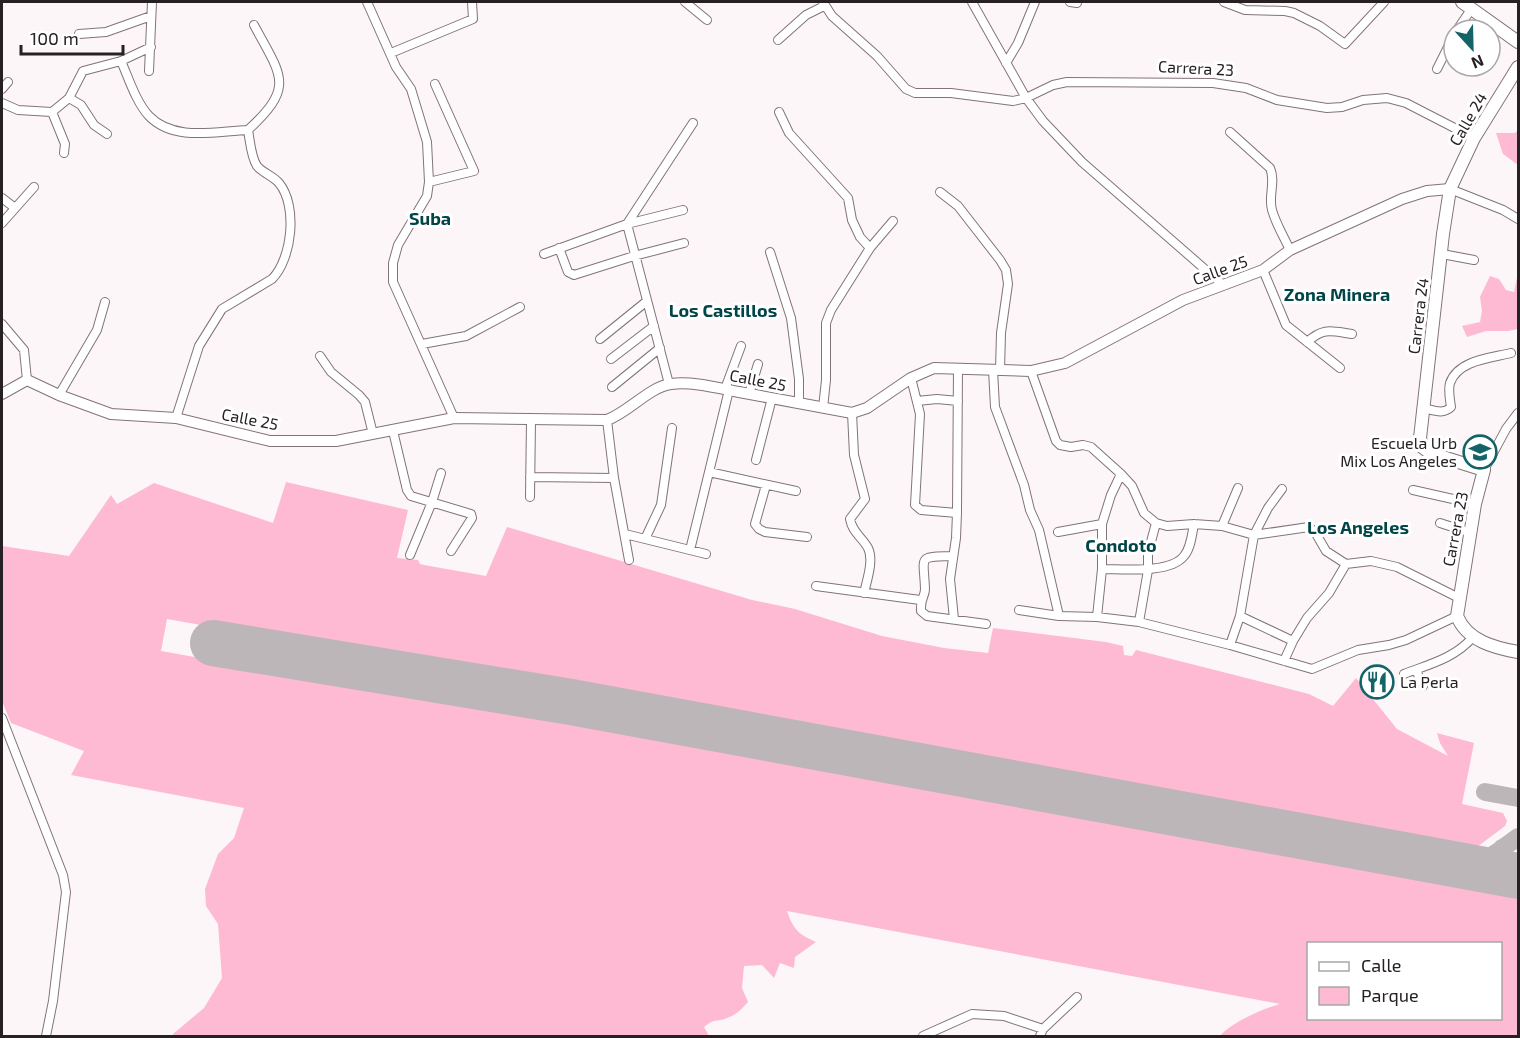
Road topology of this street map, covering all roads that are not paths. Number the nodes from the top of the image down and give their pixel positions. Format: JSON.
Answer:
{"nodes":[{"id":1,"x":152,"y":2,"type":"edge"},
{"id":2,"x":367,"y":2,"type":"edge"},
{"id":3,"x":472,"y":2,"type":"edge"},
{"id":4,"x":686,"y":2,"type":"edge"},
{"id":5,"x":972,"y":2,"type":"edge"},
{"id":6,"x":1035,"y":2,"type":"edge"},
{"id":7,"x":1224,"y":2,"type":"edge"},
{"id":8,"x":1384,"y":2,"type":"edge"},
{"id":9,"x":824,"y":4,"type":"edge"},
{"id":10,"x":1467,"y":5,"type":"edge"},
{"id":11,"x":151,"y":16,"type":"junction"},
{"id":12,"x":707,"y":20,"type":"dead end"},
{"id":13,"x":254,"y":25,"type":"dead end"},
{"id":14,"x":79,"y":34,"type":"dead end"},
{"id":15,"x":778,"y":40,"type":"dead end"},
{"id":16,"x":1518,"y":42,"type":"edge"},
{"id":17,"x":151,"y":47,"type":"junction"},
{"id":18,"x":391,"y":53,"type":"junction"},
{"id":19,"x":1442,"y":59,"type":"edge"},
{"id":20,"x":121,"y":62,"type":"junction"},
{"id":21,"x":1006,"y":63,"type":"junction"},
{"id":22,"x":1518,"y":67,"type":"edge"},
{"id":23,"x":1437,"y":69,"type":"dead end"},
{"id":24,"x":149,"y":71,"type":"dead end"},
{"id":25,"x":435,"y":84,"type":"dead end"},
{"id":26,"x":69,"y":98,"type":"junction"},
{"id":27,"x":1026,"y":98,"type":"junction"},
{"id":28,"x":2,"y":103,"type":"edge"},
{"id":29,"x":52,"y":112,"type":"junction"},
{"id":30,"x":779,"y":112,"type":"dead end"},
{"id":31,"x":693,"y":123,"type":"dead end"},
{"id":32,"x":248,"y":130,"type":"junction"},
{"id":33,"x":1230,"y":132,"type":"dead end"},
{"id":34,"x":107,"y":134,"type":"dead end"},
{"id":35,"x":1474,"y":138,"type":"junction"},
{"id":36,"x":64,"y":153,"type":"dead end"},
{"id":37,"x":429,"y":182,"type":"junction"},
{"id":38,"x":34,"y":188,"type":"dead end"},
{"id":39,"x":1450,"y":189,"type":"junction"},
{"id":40,"x":940,"y":192,"type":"dead end"},
{"id":41,"x":2,"y":198,"type":"edge"},
{"id":42,"x":15,"y":208,"type":"junction"},
{"id":43,"x":683,"y":210,"type":"dead end"},
{"id":44,"x":1518,"y":219,"type":"edge"},
{"id":45,"x":893,"y":221,"type":"dead end"},
{"id":46,"x":2,"y":223,"type":"edge"},
{"id":47,"x":627,"y":224,"type":"junction"},
{"id":48,"x":684,"y":243,"type":"dead end"},
{"id":49,"x":559,"y":248,"type":"junction"},
{"id":50,"x":870,"y":248,"type":"junction"},
{"id":51,"x":1290,"y":250,"type":"junction"},
{"id":52,"x":770,"y":252,"type":"dead end"},
{"id":53,"x":544,"y":254,"type":"dead end"},
{"id":54,"x":1442,"y":254,"type":"junction"},
{"id":55,"x":634,"y":256,"type":"junction"},
{"id":56,"x":1474,"y":260,"type":"dead end"},
{"id":57,"x":1263,"y":270,"type":"junction"},
{"id":58,"x":1223,"y":285,"type":"junction"},
{"id":59,"x":105,"y":302,"type":"dead end"},
{"id":60,"x":647,"y":302,"type":"junction"},
{"id":61,"x":520,"y":307,"type":"dead end"},
{"id":62,"x":2,"y":324,"type":"edge"},
{"id":63,"x":654,"y":326,"type":"junction"},
{"id":64,"x":1352,"y":334,"type":"dead end"},
{"id":65,"x":600,"y":339,"type":"dead end"},
{"id":66,"x":1307,"y":342,"type":"junction"},
{"id":67,"x":422,"y":344,"type":"junction"},
{"id":68,"x":741,"y":346,"type":"dead end"},
{"id":69,"x":660,"y":348,"type":"junction"},
{"id":70,"x":1511,"y":353,"type":"dead end"},
{"id":71,"x":320,"y":356,"type":"dead end"},
{"id":72,"x":611,"y":358,"type":"dead end"},
{"id":73,"x":758,"y":364,"type":"dead end"},
{"id":74,"x":958,"y":368,"type":"junction"},
{"id":75,"x":1341,"y":368,"type":"dead end"},
{"id":76,"x":997,"y":370,"type":"junction"},
{"id":77,"x":1030,"y":371,"type":"junction"},
{"id":78,"x":910,"y":378,"type":"junction"},
{"id":79,"x":27,"y":380,"type":"junction"},
{"id":80,"x":669,"y":384,"type":"junction"},
{"id":81,"x":612,"y":387,"type":"dead end"},
{"id":82,"x":727,"y":389,"type":"junction"},
{"id":83,"x":2,"y":393,"type":"edge"},
{"id":84,"x":749,"y":394,"type":"junction"},
{"id":85,"x":59,"y":395,"type":"junction"},
{"id":86,"x":772,"y":398,"type":"junction"},
{"id":87,"x":917,"y":401,"type":"junction"},
{"id":88,"x":958,"y":401,"type":"junction"},
{"id":89,"x":799,"y":403,"type":"junction"},
{"id":90,"x":823,"y":408,"type":"junction"},
{"id":91,"x":1423,"y":408,"type":"junction"},
{"id":92,"x":852,"y":413,"type":"junction"},
{"id":93,"x":1518,"y":413,"type":"edge"},
{"id":94,"x":176,"y":418,"type":"junction"},
{"id":95,"x":454,"y":418,"type":"junction"},
{"id":96,"x":531,"y":420,"type":"junction"},
{"id":97,"x":607,"y":420,"type":"junction"},
{"id":98,"x":672,"y":428,"type":"dead end"},
{"id":99,"x":393,"y":430,"type":"junction"},
{"id":100,"x":373,"y":434,"type":"junction"},
{"id":101,"x":756,"y":460,"type":"dead end"},
{"id":102,"x":1484,"y":470,"type":"junction"},
{"id":103,"x":709,"y":472,"type":"junction"},
{"id":104,"x":441,"y":473,"type":"dead end"},
{"id":105,"x":1121,"y":474,"type":"junction"},
{"id":106,"x":530,"y":477,"type":"junction"},
{"id":107,"x":614,"y":478,"type":"junction"},
{"id":108,"x":766,"y":484,"type":"junction"},
{"id":109,"x":1238,"y":488,"type":"dead end"},
{"id":110,"x":1282,"y":489,"type":"dead end"},
{"id":111,"x":1413,"y":490,"type":"dead end"},
{"id":112,"x":796,"y":491,"type":"dead end"},
{"id":113,"x":530,"y":497,"type":"dead end"},
{"id":114,"x":432,"y":502,"type":"junction"},
{"id":115,"x":1475,"y":504,"type":"junction"},
{"id":116,"x":957,"y":513,"type":"junction"},
{"id":117,"x":1156,"y":523,"type":"junction"},
{"id":118,"x":1440,"y":523,"type":"dead end"},
{"id":119,"x":1102,"y":524,"type":"junction"},
{"id":120,"x":1194,"y":524,"type":"junction"},
{"id":121,"x":1222,"y":526,"type":"junction"},
{"id":122,"x":1058,"y":532,"type":"dead end"},
{"id":123,"x":1471,"y":533,"type":"junction"},
{"id":124,"x":625,"y":534,"type":"junction"},
{"id":125,"x":1254,"y":535,"type":"junction"},
{"id":126,"x":807,"y":537,"type":"dead end"},
{"id":127,"x":645,"y":539,"type":"junction"},
{"id":128,"x":690,"y":550,"type":"junction"},
{"id":129,"x":451,"y":551,"type":"dead end"},
{"id":130,"x":706,"y":554,"type":"dead end"},
{"id":131,"x":410,"y":555,"type":"dead end"},
{"id":132,"x":953,"y":556,"type":"junction"},
{"id":133,"x":629,"y":560,"type":"dead end"},
{"id":134,"x":1347,"y":564,"type":"junction"},
{"id":135,"x":1102,"y":569,"type":"junction"},
{"id":136,"x":1148,"y":570,"type":"junction"},
{"id":137,"x":816,"y":586,"type":"dead end"},
{"id":138,"x":864,"y":593,"type":"junction"},
{"id":139,"x":1460,"y":598,"type":"junction"},
{"id":140,"x":920,"y":600,"type":"junction"},
{"id":141,"x":1019,"y":610,"type":"dead end"},
{"id":142,"x":1059,"y":616,"type":"junction"},
{"id":143,"x":1240,"y":616,"type":"junction"},
{"id":144,"x":1097,"y":617,"type":"junction"},
{"id":145,"x":954,"y":619,"type":"junction"},
{"id":146,"x":1459,"y":621,"type":"junction"},
{"id":147,"x":1139,"y":622,"type":"junction"},
{"id":148,"x":986,"y":624,"type":"dead end"},
{"id":149,"x":1473,"y":637,"type":"junction"},
{"id":150,"x":1293,"y":641,"type":"junction"},
{"id":151,"x":1230,"y":645,"type":"junction"},
{"id":152,"x":1518,"y":652,"type":"edge"},
{"id":153,"x":1284,"y":661,"type":"junction"},
{"id":154,"x":1416,"y":670,"type":"junction"},
{"id":155,"x":1404,"y":674,"type":"dead end"},
{"id":156,"x":1423,"y":686,"type":"dead end"},
{"id":157,"x":2,"y":718,"type":"edge"},
{"id":158,"x":1077,"y":997,"type":"dead end"},
{"id":159,"x":1042,"y":1033,"type":"edge"},
{"id":160,"x":46,"y":1036,"type":"edge"},
{"id":161,"x":923,"y":1036,"type":"edge"}],
"edges":[{"from":1,"to":11,"type":"street"},
{"from":2,"to":18,"type":"street"},
{"from":3,"to":18,"type":"street"},
{"from":4,"to":12,"type":"street"},
{"from":5,"to":21,"type":"street"},
{"from":6,"to":21,"type":"street"},
{"from":7,"to":8,"type":"street"},
{"from":9,"to":15,"type":"street"},
{"from":9,"to":27,"type":"street"},
{"from":10,"to":16,"type":"main road"},
{"from":11,"to":14,"type":"street"},
{"from":11,"to":17,"type":"street"},
{"from":13,"to":32,"type":"street"},
{"from":17,"to":20,"type":"street"},
{"from":17,"to":24,"type":"street"},
{"from":18,"to":37,"type":"street"},
{"from":19,"to":23,"type":"street"},
{"from":20,"to":26,"type":"street"},
{"from":20,"to":32,"type":"street"},
{"from":21,"to":27,"type":"street"},
{"from":22,"to":35,"type":"main road","name":"Calle 24"},
{"from":25,"to":37,"type":"street"},
{"from":26,"to":29,"type":"street"},
{"from":26,"to":34,"type":"street"},
{"from":27,"to":35,"type":"street","name":"Carrera 23"},
{"from":27,"to":58,"type":"street"},
{"from":28,"to":29,"type":"street"},
{"from":29,"to":36,"type":"street"},
{"from":30,"to":50,"type":"street"},
{"from":31,"to":47,"type":"street"},
{"from":32,"to":94,"type":"street"},
{"from":33,"to":51,"type":"street"},
{"from":35,"to":39,"type":"main road","name":"Calle 24"},
{"from":37,"to":67,"type":"street"},
{"from":38,"to":42,"type":"street"},
{"from":39,"to":44,"type":"street"},
{"from":39,"to":51,"type":"street","name":"Calle 25"},
{"from":39,"to":54,"type":"main road","name":"Carrera 24"},
{"from":40,"to":76,"type":"street"},
{"from":41,"to":42,"type":"street"},
{"from":42,"to":46,"type":"street"},
{"from":43,"to":47,"type":"street"},
{"from":45,"to":50,"type":"street"},
{"from":47,"to":49,"type":"street"},
{"from":47,"to":55,"type":"street"},
{"from":48,"to":55,"type":"street"},
{"from":49,"to":53,"type":"street"},
{"from":49,"to":55,"type":"street"},
{"from":50,"to":90,"type":"street"},
{"from":51,"to":57,"type":"street","name":"Calle 25"},
{"from":52,"to":89,"type":"street"},
{"from":54,"to":56,"type":"street"},
{"from":54,"to":91,"type":"main road","name":"Carrera 24"},
{"from":55,"to":60,"type":"street"},
{"from":57,"to":58,"type":"street","name":"Calle 25"},
{"from":57,"to":66,"type":"street"},
{"from":58,"to":77,"type":"street","name":"Calle 25"},
{"from":59,"to":85,"type":"street"},
{"from":60,"to":63,"type":"street"},
{"from":60,"to":65,"type":"street"},
{"from":61,"to":67,"type":"street"},
{"from":62,"to":79,"type":"street"},
{"from":63,"to":69,"type":"street"},
{"from":63,"to":72,"type":"street"},
{"from":64,"to":66,"type":"street"},
{"from":66,"to":75,"type":"street"},
{"from":67,"to":95,"type":"street"},
{"from":68,"to":82,"type":"street"},
{"from":69,"to":80,"type":"street"},
{"from":69,"to":81,"type":"street"},
{"from":70,"to":91,"type":"street"},
{"from":71,"to":100,"type":"street"},
{"from":73,"to":84,"type":"street"},
{"from":74,"to":76,"type":"street","name":"Calle 25"},
{"from":74,"to":78,"type":"street","name":"Calle 25"},
{"from":74,"to":88,"type":"street"},
{"from":76,"to":77,"type":"street","name":"Calle 25"},
{"from":76,"to":142,"type":"street"},
{"from":77,"to":105,"type":"street"},
{"from":78,"to":87,"type":"street"},
{"from":78,"to":92,"type":"street","name":"Calle 25"},
{"from":79,"to":83,"type":"street"},
{"from":79,"to":85,"type":"street","name":"Calle 25"},
{"from":80,"to":82,"type":"street","name":"Calle 25"},
{"from":80,"to":97,"type":"street","name":"Calle 25"},
{"from":82,"to":84,"type":"street","name":"Calle 25"},
{"from":82,"to":103,"type":"street"},
{"from":84,"to":86,"type":"street","name":"Calle 25"},
{"from":85,"to":94,"type":"street","name":"Calle 25"},
{"from":86,"to":89,"type":"street","name":"Calle 25"},
{"from":86,"to":101,"type":"street"},
{"from":87,"to":88,"type":"street"},
{"from":87,"to":116,"type":"street"},
{"from":88,"to":116,"type":"street"},
{"from":89,"to":90,"type":"street","name":"Calle 25"},
{"from":90,"to":92,"type":"street","name":"Calle 25"},
{"from":91,"to":102,"type":"main road","name":"Carrera 24"},
{"from":92,"to":138,"type":"street"},
{"from":93,"to":102,"type":"street","name":"Carrera 23"},
{"from":94,"to":100,"type":"street","name":"Calle 25"},
{"from":95,"to":96,"type":"street","name":"Calle 25"},
{"from":95,"to":99,"type":"street","name":"Calle 25"},
{"from":96,"to":97,"type":"street","name":"Calle 25"},
{"from":96,"to":106,"type":"street"},
{"from":97,"to":107,"type":"street"},
{"from":98,"to":127,"type":"street"},
{"from":99,"to":100,"type":"street","name":"Calle 25"},
{"from":99,"to":114,"type":"street"},
{"from":102,"to":115,"type":"main road","name":"Carrera 23"},
{"from":103,"to":108,"type":"street"},
{"from":103,"to":128,"type":"street"},
{"from":104,"to":114,"type":"street"},
{"from":105,"to":117,"type":"street"},
{"from":105,"to":119,"type":"street"},
{"from":106,"to":107,"type":"street"},
{"from":106,"to":113,"type":"street"},
{"from":107,"to":124,"type":"street"},
{"from":108,"to":112,"type":"street"},
{"from":108,"to":126,"type":"street"},
{"from":109,"to":121,"type":"street"},
{"from":110,"to":125,"type":"street"},
{"from":111,"to":115,"type":"street"},
{"from":114,"to":129,"type":"street"},
{"from":114,"to":131,"type":"street"},
{"from":115,"to":123,"type":"main road","name":"Carrera 23"},
{"from":116,"to":132,"type":"street"},
{"from":117,"to":120,"type":"street"},
{"from":117,"to":136,"type":"street"},
{"from":118,"to":123,"type":"street"},
{"from":119,"to":122,"type":"street"},
{"from":119,"to":135,"type":"street"},
{"from":120,"to":121,"type":"street"},
{"from":120,"to":136,"type":"street"},
{"from":121,"to":125,"type":"street"},
{"from":123,"to":139,"type":"main road","name":"Carrera 23"},
{"from":124,"to":127,"type":"street"},
{"from":124,"to":133,"type":"street"},
{"from":125,"to":134,"type":"street"},
{"from":125,"to":143,"type":"street"},
{"from":127,"to":128,"type":"street"},
{"from":128,"to":130,"type":"street"},
{"from":132,"to":140,"type":"street"},
{"from":132,"to":145,"type":"street"},
{"from":134,"to":139,"type":"street"},
{"from":134,"to":150,"type":"street"},
{"from":135,"to":136,"type":"street"},
{"from":135,"to":144,"type":"street"},
{"from":136,"to":147,"type":"street"},
{"from":137,"to":138,"type":"street"},
{"from":138,"to":140,"type":"street"},
{"from":139,"to":146,"type":"main road","name":"Carrera 23"},
{"from":140,"to":145,"type":"street"},
{"from":141,"to":142,"type":"street"},
{"from":142,"to":144,"type":"street"},
{"from":143,"to":150,"type":"street"},
{"from":143,"to":151,"type":"street"},
{"from":144,"to":147,"type":"street"},
{"from":145,"to":148,"type":"street"},
{"from":146,"to":149,"type":"main road"},
{"from":146,"to":153,"type":"street"},
{"from":147,"to":151,"type":"street"},
{"from":149,"to":152,"type":"main road"},
{"from":149,"to":154,"type":"street"},
{"from":150,"to":153,"type":"street"},
{"from":151,"to":153,"type":"street"},
{"from":154,"to":155,"type":"street"},
{"from":154,"to":156,"type":"street"},
{"from":157,"to":160,"type":"street"},
{"from":158,"to":159,"type":"street"},
{"from":159,"to":161,"type":"street"}]}
